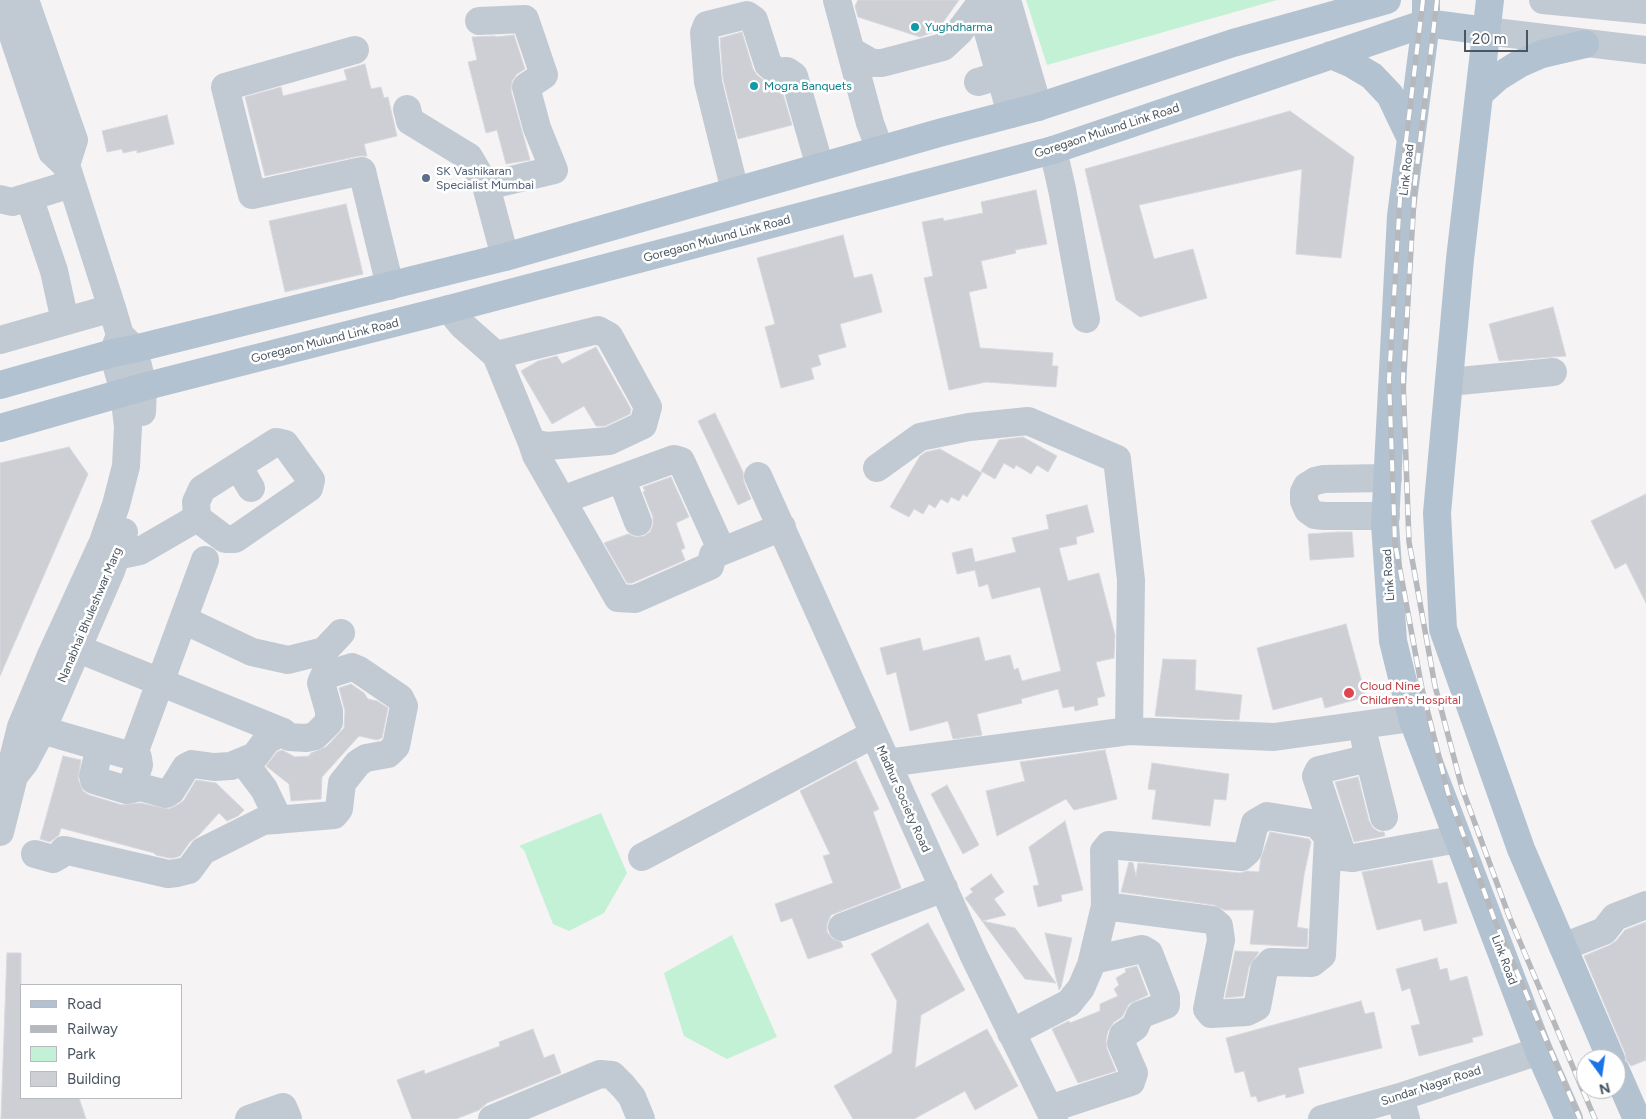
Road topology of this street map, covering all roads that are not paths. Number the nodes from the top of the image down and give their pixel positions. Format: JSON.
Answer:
{"nodes":[{"id":1,"x":1,"y":0,"type":"edge"},
{"id":2,"x":25,"y":0,"type":"edge"},
{"id":3,"x":837,"y":0,"type":"edge"},
{"id":4,"x":1387,"y":0,"type":"edge"},
{"id":5,"x":1490,"y":0,"type":"edge"},
{"id":6,"x":1543,"y":0,"type":"edge"},
{"id":7,"x":1588,"y":4,"type":"junction"},
{"id":8,"x":990,"y":5,"type":"edge"},
{"id":9,"x":1646,"y":10,"type":"edge"},
{"id":10,"x":1426,"y":12,"type":"edge"},
{"id":11,"x":479,"y":21,"type":"dead end"},
{"id":12,"x":1486,"y":31,"type":"junction"},
{"id":13,"x":1585,"y":44,"type":"junction"},
{"id":14,"x":355,"y":50,"type":"dead end"},
{"id":15,"x":1646,"y":50,"type":"edge"},
{"id":16,"x":851,"y":52,"type":"junction"},
{"id":17,"x":21,"y":54,"type":"edge"},
{"id":18,"x":1331,"y":55,"type":"junction"},
{"id":19,"x":1479,"y":94,"type":"junction"},
{"id":20,"x":407,"y":109,"type":"dead end"},
{"id":21,"x":1024,"y":111,"type":"junction"},
{"id":22,"x":1411,"y":139,"type":"junction"},
{"id":23,"x":880,"y":150,"type":"junction"},
{"id":24,"x":1053,"y":150,"type":"junction"},
{"id":25,"x":820,"y":167,"type":"junction"},
{"id":26,"x":68,"y":174,"type":"junction"},
{"id":27,"x":486,"y":186,"type":"junction"},
{"id":28,"x":735,"y":191,"type":"junction"},
{"id":29,"x":29,"y":197,"type":"junction"},
{"id":30,"x":0,"y":199,"type":"edge"},
{"id":31,"x":699,"y":201,"type":"junction"},
{"id":32,"x":708,"y":241,"type":"junction"},
{"id":33,"x":505,"y":257,"type":"junction"},
{"id":34,"x":390,"y":286,"type":"junction"},
{"id":35,"x":112,"y":308,"type":"junction"},
{"id":36,"x":449,"y":309,"type":"junction"},
{"id":37,"x":1086,"y":319,"type":"dead end"},
{"id":38,"x":65,"y":321,"type":"junction"},
{"id":39,"x":0,"y":340,"type":"edge"},
{"id":40,"x":122,"y":346,"type":"junction"},
{"id":41,"x":496,"y":355,"type":"junction"},
{"id":42,"x":1554,"y":372,"type":"dead end"},
{"id":43,"x":1449,"y":382,"type":"junction"},
{"id":44,"x":0,"y":385,"type":"edge"},
{"id":45,"x":134,"y":390,"type":"junction"},
{"id":46,"x":0,"y":428,"type":"edge"},
{"id":47,"x":532,"y":443,"type":"junction"},
{"id":48,"x":876,"y":468,"type":"dead end"},
{"id":49,"x":758,"y":476,"type":"dead end"},
{"id":50,"x":621,"y":478,"type":"junction"},
{"id":51,"x":1388,"y":478,"type":"junction"},
{"id":52,"x":562,"y":500,"type":"junction"},
{"id":53,"x":1386,"y":516,"type":"junction"},
{"id":54,"x":198,"y":518,"type":"junction"},
{"id":55,"x":638,"y":522,"type":"dead end"},
{"id":56,"x":782,"y":527,"type":"junction"},
{"id":57,"x":722,"y":551,"type":"junction"},
{"id":58,"x":107,"y":554,"type":"junction"},
{"id":59,"x":205,"y":560,"type":"dead end"},
{"id":60,"x":184,"y":620,"type":"junction"},
{"id":61,"x":341,"y":633,"type":"dead end"},
{"id":62,"x":67,"y":645,"type":"junction"},
{"id":63,"x":160,"y":683,"type":"junction"},
{"id":64,"x":1412,"y":718,"type":"junction"},
{"id":65,"x":1361,"y":725,"type":"junction"},
{"id":66,"x":42,"y":730,"type":"junction"},
{"id":67,"x":1129,"y":731,"type":"junction"},
{"id":68,"x":283,"y":732,"type":"junction"},
{"id":69,"x":874,"y":734,"type":"junction"},
{"id":70,"x":100,"y":747,"type":"junction"},
{"id":71,"x":133,"y":756,"type":"junction"},
{"id":72,"x":1369,"y":758,"type":"junction"},
{"id":73,"x":243,"y":761,"type":"junction"},
{"id":74,"x":887,"y":763,"type":"junction"},
{"id":75,"x":14,"y":776,"type":"junction"},
{"id":76,"x":140,"y":787,"type":"junction"},
{"id":77,"x":1384,"y":816,"type":"dead end"},
{"id":78,"x":279,"y":820,"type":"junction"},
{"id":79,"x":0,"y":832,"type":"edge"},
{"id":80,"x":1458,"y":839,"type":"junction"},
{"id":81,"x":36,"y":854,"type":"dead end"},
{"id":82,"x":642,"y":857,"type":"dead end"},
{"id":83,"x":944,"y":888,"type":"junction"},
{"id":84,"x":1646,"y":905,"type":"edge"},
{"id":85,"x":1105,"y":906,"type":"junction"},
{"id":86,"x":842,"y":927,"type":"dead end"},
{"id":87,"x":1563,"y":947,"type":"junction"},
{"id":88,"x":1093,"y":960,"type":"junction"},
{"id":89,"x":1011,"y":1033,"type":"junction"},
{"id":90,"x":1607,"y":1049,"type":"edge"},
{"id":91,"x":1539,"y":1051,"type":"junction"},
{"id":92,"x":1626,"y":1095,"type":"edge"},
{"id":93,"x":1403,"y":1108,"type":"edge"},
{"id":94,"x":1052,"y":1114,"type":"edge"},
{"id":95,"x":1646,"y":1115,"type":"edge"},
{"id":96,"x":249,"y":1119,"type":"edge"},
{"id":97,"x":288,"y":1119,"type":"edge"},
{"id":98,"x":492,"y":1119,"type":"edge"},
{"id":99,"x":641,"y":1119,"type":"edge"},
{"id":100,"x":1322,"y":1119,"type":"edge"},
{"id":101,"x":1569,"y":1119,"type":"edge"},
{"id":102,"x":1636,"y":1119,"type":"edge"}],
"edges":[{"from":1,"to":17,"type":"street"},
{"from":2,"to":17,"type":"street"},
{"from":3,"to":16,"type":"street"},
{"from":4,"to":21,"type":"main road"},
{"from":5,"to":12,"type":"main road"},
{"from":6,"to":7,"type":"street"},
{"from":7,"to":9,"type":"street"},
{"from":7,"to":13,"type":"street"},
{"from":8,"to":16,"type":"street"},
{"from":8,"to":21,"type":"street"},
{"from":10,"to":12,"type":"main road"},
{"from":10,"to":18,"type":"main road","name":"Goregaon Mulund Link Road"},
{"from":10,"to":22,"type":"main road","name":"Link Road"},
{"from":11,"to":27,"type":"street"},
{"from":12,"to":13,"type":"street"},
{"from":12,"to":19,"type":"main road"},
{"from":13,"to":15,"type":"street"},
{"from":13,"to":19,"type":"main road"},
{"from":14,"to":34,"type":"street"},
{"from":16,"to":23,"type":"street"},
{"from":17,"to":26,"type":"street"},
{"from":18,"to":22,"type":"main road"},
{"from":18,"to":24,"type":"main road","name":"Goregaon Mulund Link Road"},
{"from":19,"to":43,"type":"main road"},
{"from":20,"to":27,"type":"street"},
{"from":21,"to":23,"type":"main road"},
{"from":22,"to":51,"type":"main road","name":"Link Road"},
{"from":23,"to":25,"type":"main road"},
{"from":24,"to":32,"type":"main road","name":"Goregaon Mulund Link Road"},
{"from":24,"to":37,"type":"street"},
{"from":25,"to":28,"type":"main road"},
{"from":25,"to":28,"type":"street"},
{"from":26,"to":29,"type":"street"},
{"from":26,"to":35,"type":"street","name":"Nanabhai Bhuleshwar Marg"},
{"from":27,"to":33,"type":"street"},
{"from":28,"to":31,"type":"main road"},
{"from":29,"to":30,"type":"street"},
{"from":29,"to":38,"type":"street"},
{"from":31,"to":32,"type":"main road"},
{"from":31,"to":33,"type":"main road"},
{"from":32,"to":36,"type":"main road","name":"Goregaon Mulund Link Road"},
{"from":33,"to":34,"type":"main road"},
{"from":34,"to":40,"type":"main road"},
{"from":35,"to":38,"type":"street"},
{"from":35,"to":40,"type":"street","name":"Nanabhai Bhuleshwar Marg"},
{"from":36,"to":41,"type":"street"},
{"from":36,"to":45,"type":"main road","name":"Goregaon Mulund Link Road"},
{"from":38,"to":39,"type":"street"},
{"from":40,"to":44,"type":"main road"},
{"from":40,"to":45,"type":"street","name":"Nanabhai Bhuleshwar Marg"},
{"from":41,"to":47,"type":"street"},
{"from":41,"to":47,"type":"street"},
{"from":42,"to":43,"type":"street"},
{"from":43,"to":87,"type":"main road"},
{"from":45,"to":46,"type":"main road","name":"Goregaon Mulund Link Road"},
{"from":45,"to":58,"type":"street","name":"Nanabhai Bhuleshwar Marg"},
{"from":47,"to":52,"type":"street"},
{"from":48,"to":67,"type":"street"},
{"from":49,"to":56,"type":"street","name":"Madhur Society Road"},
{"from":50,"to":52,"type":"street"},
{"from":50,"to":55,"type":"street"},
{"from":50,"to":57,"type":"street"},
{"from":51,"to":53,"type":"main road","name":"Link Road"},
{"from":51,"to":53,"type":"street"},
{"from":52,"to":57,"type":"street"},
{"from":53,"to":64,"type":"main road","name":"Link Road"},
{"from":54,"to":54,"type":"street"},
{"from":54,"to":58,"type":"street"},
{"from":56,"to":57,"type":"street"},
{"from":56,"to":69,"type":"street","name":"Madhur Society Road"},
{"from":58,"to":62,"type":"street","name":"Nanabhai Bhuleshwar Marg"},
{"from":59,"to":60,"type":"street"},
{"from":60,"to":61,"type":"street"},
{"from":60,"to":63,"type":"street"},
{"from":62,"to":63,"type":"street"},
{"from":62,"to":66,"type":"street","name":"Nanabhai Bhuleshwar Marg"},
{"from":62,"to":75,"type":"street"},
{"from":63,"to":68,"type":"street"},
{"from":63,"to":71,"type":"street"},
{"from":64,"to":65,"type":"street"},
{"from":64,"to":80,"type":"main road","name":"Link Road"},
{"from":65,"to":67,"type":"street"},
{"from":65,"to":72,"type":"street"},
{"from":66,"to":70,"type":"street"},
{"from":66,"to":75,"type":"street","name":"Nanabhai Bhuleshwar Marg"},
{"from":67,"to":74,"type":"street"},
{"from":68,"to":73,"type":"street"},
{"from":68,"to":78,"type":"street"},
{"from":69,"to":74,"type":"street","name":"Madhur Society Road"},
{"from":69,"to":82,"type":"street"},
{"from":70,"to":71,"type":"street"},
{"from":70,"to":76,"type":"street"},
{"from":71,"to":76,"type":"street"},
{"from":72,"to":77,"type":"street"},
{"from":72,"to":80,"type":"street"},
{"from":73,"to":76,"type":"street"},
{"from":73,"to":78,"type":"street"},
{"from":74,"to":83,"type":"street","name":"Madhur Society Road"},
{"from":75,"to":79,"type":"street","name":"Nanabhai Bhuleshwar Marg"},
{"from":78,"to":81,"type":"street"},
{"from":80,"to":91,"type":"main road","name":"Link Road"},
{"from":83,"to":86,"type":"street"},
{"from":83,"to":89,"type":"street","name":"Madhur Society Road"},
{"from":84,"to":87,"type":"street"},
{"from":85,"to":85,"type":"street"},
{"from":85,"to":88,"type":"street"},
{"from":87,"to":90,"type":"main road"},
{"from":88,"to":89,"type":"street"},
{"from":88,"to":94,"type":"street"},
{"from":89,"to":94,"type":"street","name":"Madhur Society Road"},
{"from":91,"to":93,"type":"street","name":"Sundar Nagar Road"},
{"from":91,"to":101,"type":"main road","name":"Link Road"},
{"from":92,"to":102,"type":"main road"},
{"from":93,"to":100,"type":"street","name":"Sundar Nagar Road"},
{"from":95,"to":102,"type":"street"},
{"from":96,"to":97,"type":"street"},
{"from":98,"to":99,"type":"street"}]}
